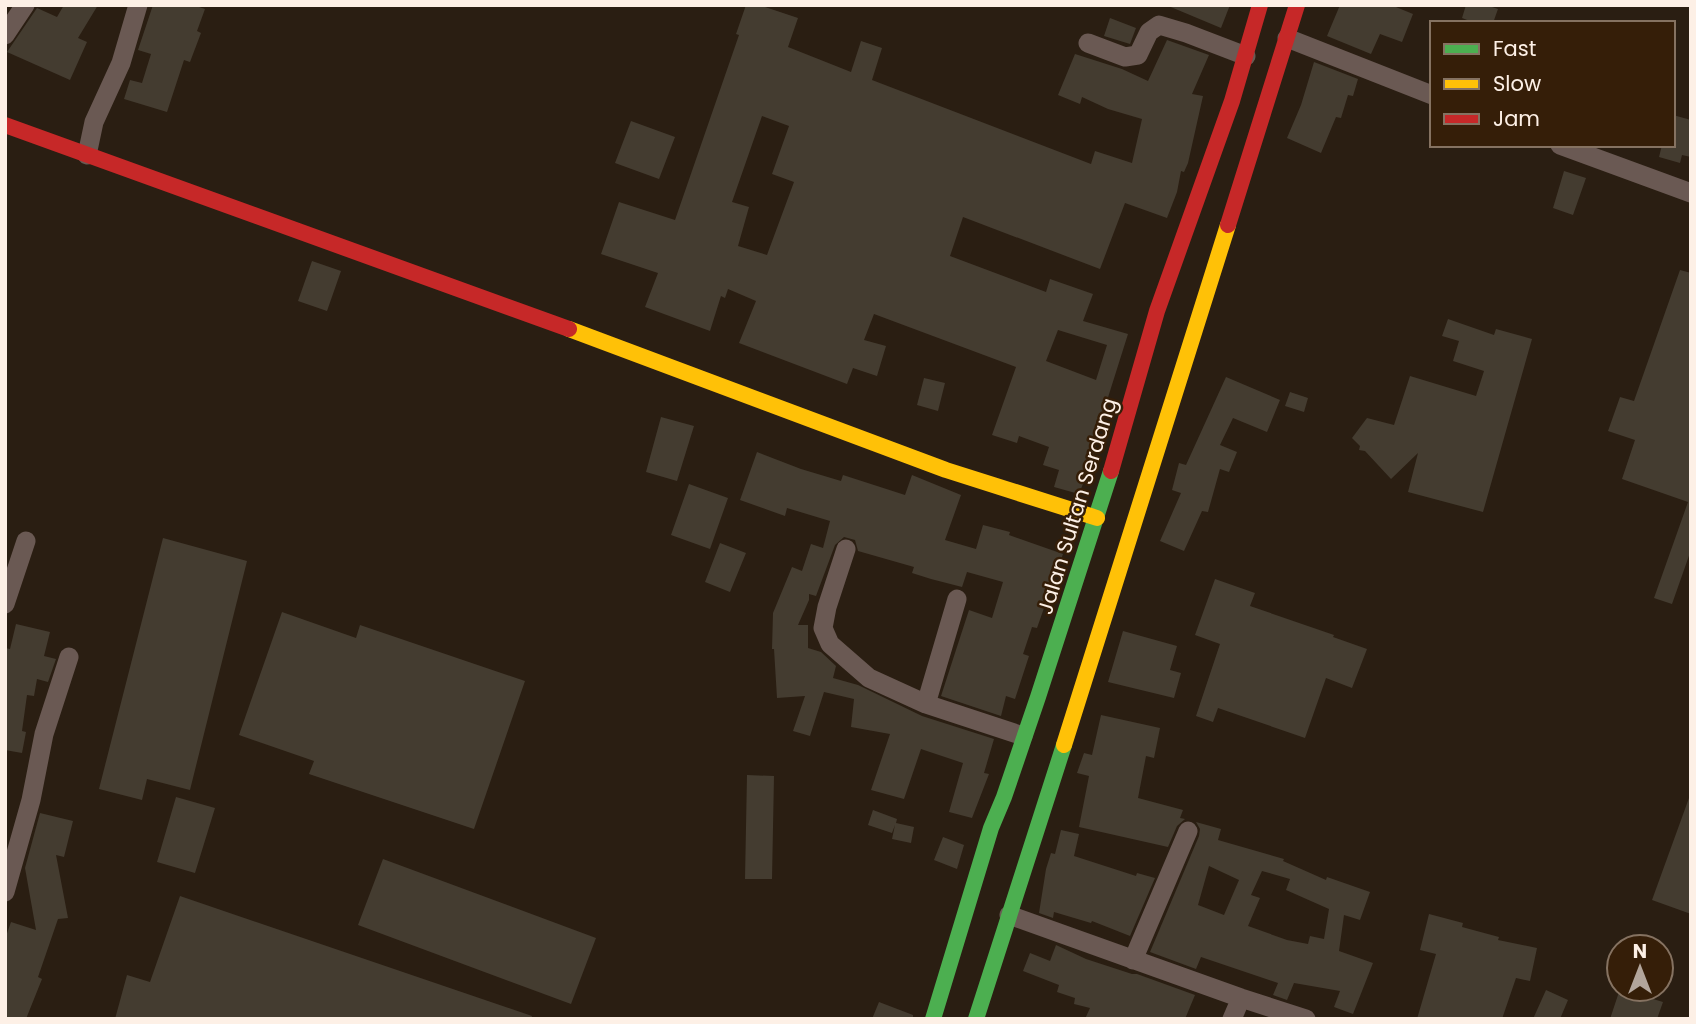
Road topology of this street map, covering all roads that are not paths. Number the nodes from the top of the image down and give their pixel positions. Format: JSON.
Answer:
{"nodes":[{"id":1,"x":26,"y":5,"type":"edge"},
{"id":2,"x":138,"y":5,"type":"edge"},
{"id":3,"x":1259,"y":5,"type":"edge"},
{"id":4,"x":1297,"y":5,"type":"edge"},
{"id":5,"x":5,"y":36,"type":"edge"},
{"id":6,"x":1287,"y":38,"type":"junction"},
{"id":7,"x":1087,"y":43,"type":"dead end"},
{"id":8,"x":1246,"y":56,"type":"junction"},
{"id":9,"x":1430,"y":94,"type":"edge"},
{"id":10,"x":5,"y":125,"type":"edge"},
{"id":11,"x":1565,"y":147,"type":"edge"},
{"id":12,"x":87,"y":155,"type":"junction"},
{"id":13,"x":1691,"y":193,"type":"edge"},
{"id":14,"x":1097,"y":518,"type":"junction"},
{"id":15,"x":26,"y":541,"type":"dead end"},
{"id":16,"x":846,"y":549,"type":"dead end"},
{"id":17,"x":957,"y":599,"type":"dead end"},
{"id":18,"x":5,"y":604,"type":"edge"},
{"id":19,"x":69,"y":657,"type":"dead end"},
{"id":20,"x":926,"y":704,"type":"junction"},
{"id":21,"x":1023,"y":736,"type":"junction"},
{"id":22,"x":1188,"y":831,"type":"dead end"},
{"id":23,"x":5,"y":892,"type":"edge"},
{"id":24,"x":1009,"y":915,"type":"junction"},
{"id":25,"x":1133,"y":960,"type":"junction"},
{"id":26,"x":1241,"y":998,"type":"junction"},
{"id":27,"x":933,"y":1019,"type":"edge"},
{"id":28,"x":976,"y":1019,"type":"edge"},
{"id":29,"x":1232,"y":1019,"type":"edge"},
{"id":30,"x":1306,"y":1019,"type":"edge"}],
"edges":[{"from":1,"to":5,"type":"street"},
{"from":2,"to":12,"type":"street"},
{"from":3,"to":8,"type":"main road","name":"Jalan Sultan Serdang"},
{"from":4,"to":6,"type":"main road"},
{"from":6,"to":9,"type":"street"},
{"from":6,"to":24,"type":"main road"},
{"from":7,"to":8,"type":"street"},
{"from":8,"to":14,"type":"main road","name":"Jalan Sultan Serdang"},
{"from":10,"to":12,"type":"main road"},
{"from":11,"to":13,"type":"street"},
{"from":12,"to":14,"type":"main road"},
{"from":14,"to":21,"type":"main road","name":"Jalan Sultan Serdang"},
{"from":15,"to":18,"type":"street"},
{"from":16,"to":20,"type":"street"},
{"from":17,"to":20,"type":"street"},
{"from":19,"to":23,"type":"street"},
{"from":20,"to":21,"type":"street"},
{"from":21,"to":27,"type":"main road","name":"Jalan Sultan Serdang"},
{"from":22,"to":25,"type":"street"},
{"from":24,"to":25,"type":"street"},
{"from":24,"to":28,"type":"main road"},
{"from":25,"to":26,"type":"street"},
{"from":26,"to":29,"type":"street"},
{"from":26,"to":30,"type":"street"}]}
